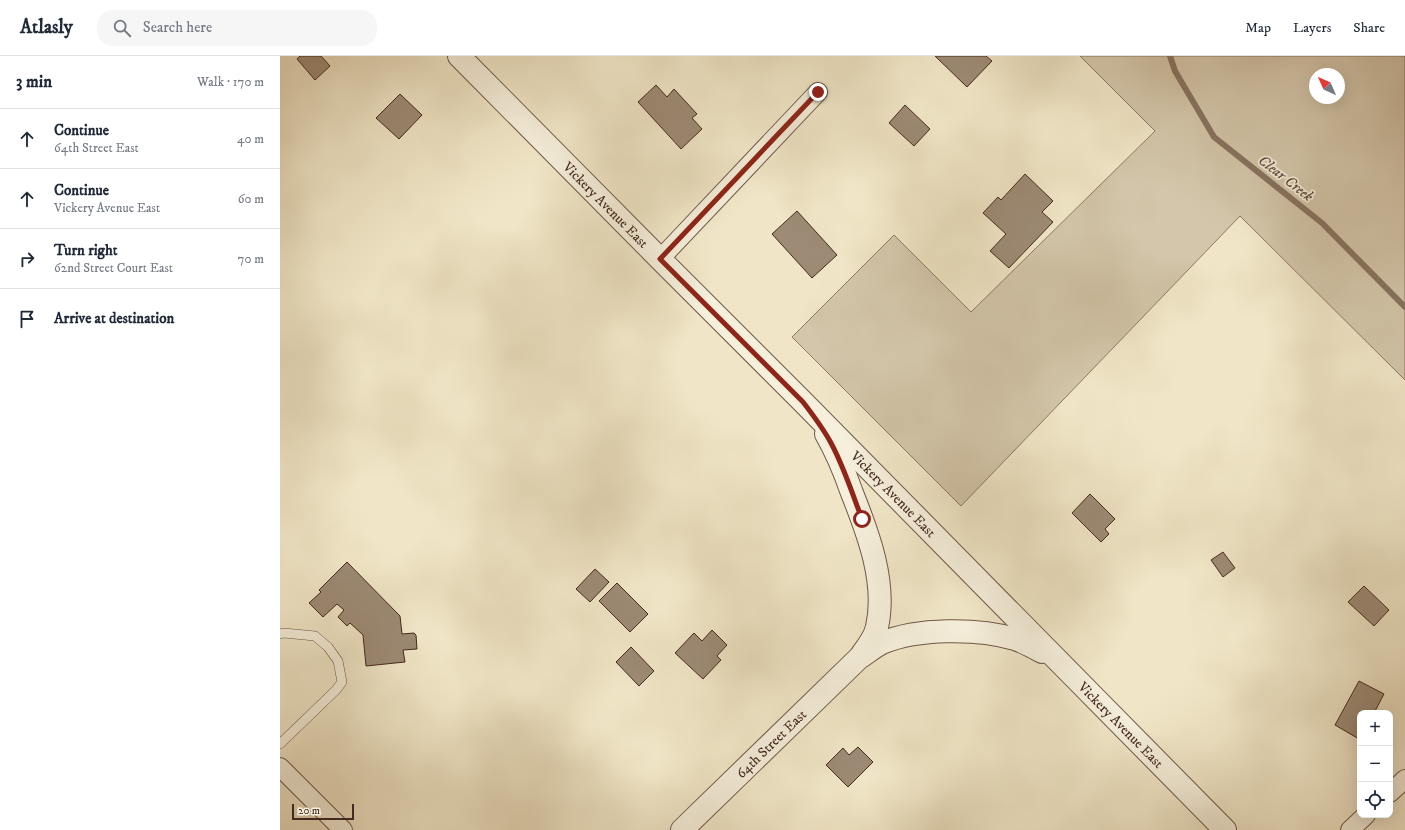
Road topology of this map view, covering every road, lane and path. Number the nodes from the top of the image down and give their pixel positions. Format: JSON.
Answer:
{"nodes":[{"id":1,"x":459,"y":56,"type":"edge"},
{"id":2,"x":818,"y":92,"type":"dead end"},
{"id":3,"x":660,"y":259,"type":"junction"},
{"id":4,"x":803,"y":402,"type":"junction"},
{"id":5,"x":280,"y":634,"type":"edge"},
{"id":6,"x":859,"y":658,"type":"junction"},
{"id":7,"x":1062,"y":664,"type":"junction"},
{"id":8,"x":280,"y":744,"type":"edge"},
{"id":9,"x":280,"y":767,"type":"edge"},
{"id":10,"x":1405,"y":778,"type":"edge"},
{"id":11,"x":1393,"y":790,"type":"edge"},
{"id":12,"x":1363,"y":818,"type":"edge"},
{"id":13,"x":343,"y":830,"type":"edge"},
{"id":14,"x":682,"y":830,"type":"edge"},
{"id":15,"x":1225,"y":830,"type":"edge"},
{"id":16,"x":1350,"y":830,"type":"edge"}],
"edges":[{"from":1,"to":3,"type":"street","name":"Vickery Avenue East"},
{"from":2,"to":3,"type":"street"},
{"from":3,"to":4,"type":"street","name":"Vickery Avenue East"},
{"from":4,"to":6,"type":"street","name":"64th Street East"},
{"from":4,"to":7,"type":"street","name":"Vickery Avenue East"},
{"from":5,"to":8,"type":"lane"},
{"from":6,"to":7,"type":"street","name":"64th Street East"},
{"from":6,"to":14,"type":"street","name":"64th Street East"},
{"from":7,"to":15,"type":"street","name":"Vickery Avenue East"},
{"from":9,"to":13,"type":"street"},
{"from":10,"to":11,"type":"street"},
{"from":12,"to":16,"type":"street"}]}
